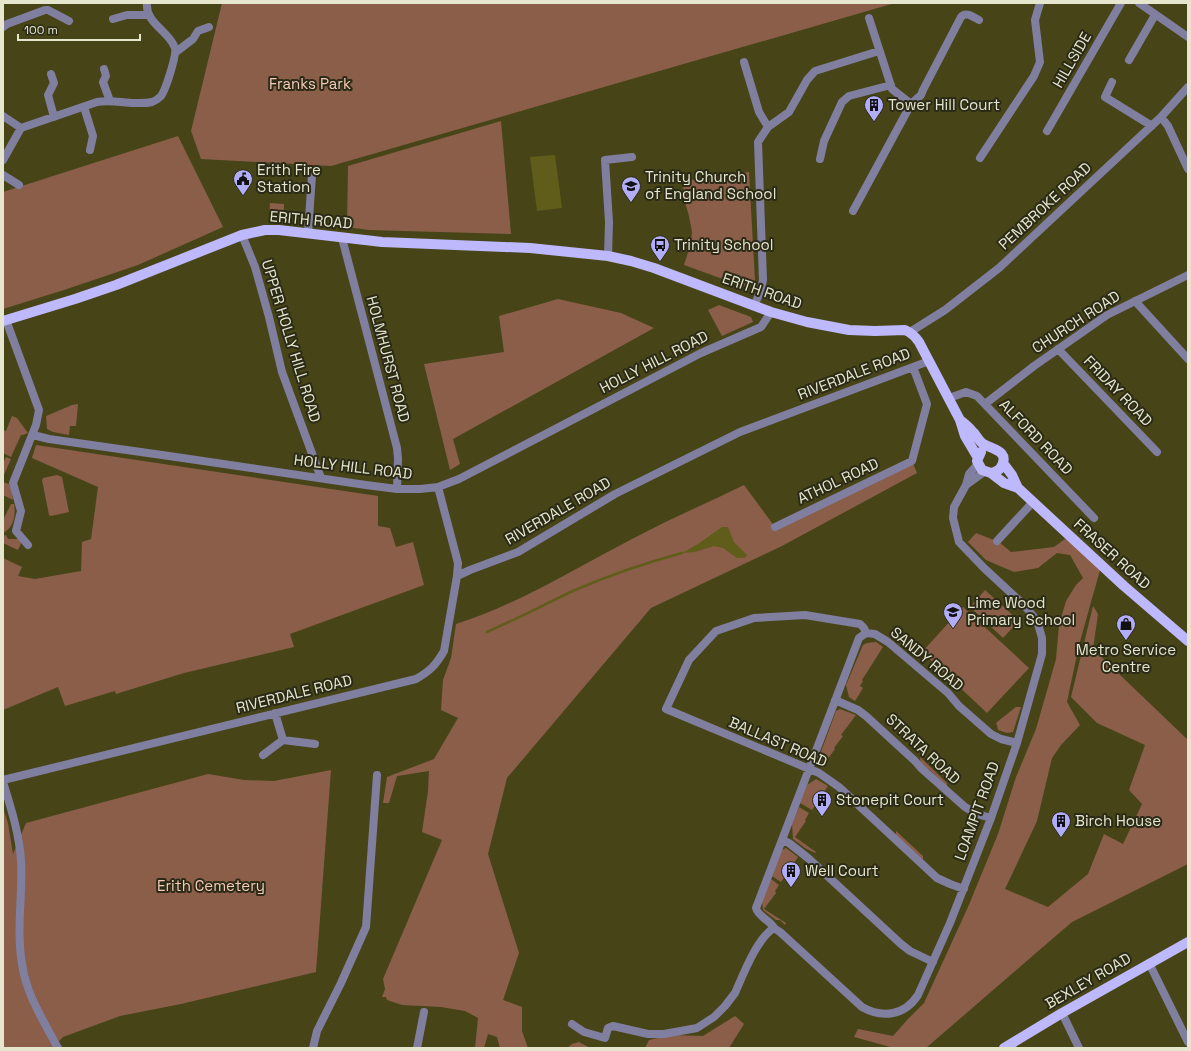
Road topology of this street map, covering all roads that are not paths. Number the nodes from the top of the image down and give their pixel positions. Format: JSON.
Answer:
{"nodes":[{"id":1,"x":147,"y":3,"type":"edge"},
{"id":2,"x":1040,"y":3,"type":"edge"},
{"id":3,"x":1121,"y":3,"type":"edge"},
{"id":4,"x":1139,"y":3,"type":"edge"},
{"id":5,"x":148,"y":15,"type":"junction"},
{"id":6,"x":1155,"y":15,"type":"junction"},
{"id":7,"x":868,"y":18,"type":"dead end"},
{"id":8,"x":113,"y":19,"type":"dead end"},
{"id":9,"x":979,"y":20,"type":"dead end"},
{"id":10,"x":69,"y":21,"type":"dead end"},
{"id":11,"x":3,"y":27,"type":"edge"},
{"id":12,"x":208,"y":27,"type":"dead end"},
{"id":13,"x":1188,"y":37,"type":"edge"},
{"id":14,"x":879,"y":51,"type":"junction"},
{"id":15,"x":176,"y":52,"type":"junction"},
{"id":16,"x":1129,"y":60,"type":"dead end"},
{"id":17,"x":744,"y":62,"type":"dead end"},
{"id":18,"x":104,"y":69,"type":"dead end"},
{"id":19,"x":51,"y":74,"type":"dead end"},
{"id":20,"x":1112,"y":82,"type":"dead end"},
{"id":21,"x":891,"y":85,"type":"junction"},
{"id":22,"x":1188,"y":87,"type":"edge"},
{"id":23,"x":110,"y":101,"type":"junction"},
{"id":24,"x":911,"y":104,"type":"junction"},
{"id":25,"x":84,"y":107,"type":"junction"},
{"id":26,"x":3,"y":116,"type":"edge"},
{"id":27,"x":54,"y":117,"type":"junction"},
{"id":28,"x":1161,"y":117,"type":"junction"},
{"id":29,"x":1152,"y":126,"type":"junction"},
{"id":30,"x":768,"y":127,"type":"junction"},
{"id":31,"x":21,"y":128,"type":"junction"},
{"id":32,"x":1047,"y":131,"type":"dead end"},
{"id":33,"x":90,"y":150,"type":"dead end"},
{"id":34,"x":632,"y":157,"type":"dead end"},
{"id":35,"x":980,"y":158,"type":"dead end"},
{"id":36,"x":820,"y":159,"type":"dead end"},
{"id":37,"x":3,"y":160,"type":"edge"},
{"id":38,"x":1188,"y":169,"type":"edge"},
{"id":39,"x":3,"y":175,"type":"edge"},
{"id":40,"x":312,"y":175,"type":"dead end"},
{"id":41,"x":19,"y":185,"type":"dead end"},
{"id":42,"x":853,"y":211,"type":"dead end"},
{"id":43,"x":308,"y":234,"type":"junction"},
{"id":44,"x":242,"y":235,"type":"junction"},
{"id":45,"x":342,"y":238,"type":"junction"},
{"id":46,"x":608,"y":256,"type":"junction"},
{"id":47,"x":1188,"y":275,"type":"edge"},
{"id":48,"x":1135,"y":301,"type":"junction"},
{"id":49,"x":754,"y":306,"type":"junction"},
{"id":50,"x":771,"y":312,"type":"junction"},
{"id":51,"x":4,"y":320,"type":"edge"},
{"id":52,"x":910,"y":332,"type":"junction"},
{"id":53,"x":1058,"y":349,"type":"junction"},
{"id":54,"x":1188,"y":359,"type":"edge"},
{"id":55,"x":929,"y":361,"type":"junction"},
{"id":56,"x":913,"y":367,"type":"junction"},
{"id":57,"x":949,"y":398,"type":"junction"},
{"id":58,"x":985,"y":404,"type":"junction"},
{"id":59,"x":960,"y":420,"type":"junction"},
{"id":60,"x":33,"y":435,"type":"junction"},
{"id":61,"x":990,"y":447,"type":"junction"},
{"id":62,"x":1157,"y":452,"type":"dead end"},
{"id":63,"x":1003,"y":463,"type":"junction"},
{"id":64,"x":983,"y":467,"type":"junction"},
{"id":65,"x":321,"y":478,"type":"junction"},
{"id":66,"x":438,"y":487,"type":"junction"},
{"id":67,"x":1018,"y":488,"type":"junction"},
{"id":68,"x":397,"y":489,"type":"junction"},
{"id":69,"x":1033,"y":502,"type":"junction"},
{"id":70,"x":1094,"y":518,"type":"dead end"},
{"id":71,"x":775,"y":527,"type":"dead end"},
{"id":72,"x":997,"y":541,"type":"dead end"},
{"id":73,"x":28,"y":545,"type":"dead end"},
{"id":74,"x":457,"y":576,"type":"junction"},
{"id":75,"x":866,"y":633,"type":"junction"},
{"id":76,"x":1188,"y":641,"type":"edge"},
{"id":77,"x":835,"y":700,"type":"junction"},
{"id":78,"x":666,"y":709,"type":"joint"},
{"id":79,"x":276,"y":713,"type":"junction"},
{"id":80,"x":283,"y":740,"type":"junction"},
{"id":81,"x":1017,"y":743,"type":"junction"},
{"id":82,"x":315,"y":744,"type":"dead end"},
{"id":83,"x":263,"y":755,"type":"dead end"},
{"id":84,"x":809,"y":770,"type":"junction"},
{"id":85,"x":377,"y":776,"type":"dead end"},
{"id":86,"x":3,"y":781,"type":"edge"},
{"id":87,"x":991,"y":818,"type":"junction"},
{"id":88,"x":783,"y":840,"type":"junction"},
{"id":89,"x":964,"y":889,"type":"junction"},
{"id":90,"x":774,"y":928,"type":"junction"},
{"id":91,"x":1188,"y":942,"type":"edge"},
{"id":92,"x":933,"y":962,"type":"junction"},
{"id":93,"x":1149,"y":963,"type":"junction"},
{"id":94,"x":424,"y":1012,"type":"dead end"},
{"id":95,"x":1062,"y":1013,"type":"junction"},
{"id":96,"x":572,"y":1024,"type":"dead end"},
{"id":97,"x":1188,"y":1042,"type":"edge"},
{"id":98,"x":58,"y":1048,"type":"edge"},
{"id":99,"x":313,"y":1048,"type":"edge"},
{"id":100,"x":417,"y":1048,"type":"edge"},
{"id":101,"x":1004,"y":1048,"type":"edge"},
{"id":102,"x":1079,"y":1048,"type":"edge"}],
"edges":[{"from":1,"to":5,"type":"street"},
{"from":2,"to":35,"type":"street"},
{"from":3,"to":32,"type":"street","name":"HILLSIDE"},
{"from":4,"to":6,"type":"street"},
{"from":5,"to":8,"type":"street"},
{"from":5,"to":15,"type":"street"},
{"from":6,"to":13,"type":"street"},
{"from":6,"to":16,"type":"street"},
{"from":7,"to":14,"type":"street"},
{"from":9,"to":24,"type":"street"},
{"from":10,"to":11,"type":"street"},
{"from":12,"to":15,"type":"street"},
{"from":14,"to":21,"type":"street"},
{"from":14,"to":30,"type":"street"},
{"from":15,"to":23,"type":"street"},
{"from":17,"to":30,"type":"street"},
{"from":18,"to":23,"type":"street"},
{"from":19,"to":27,"type":"street"},
{"from":20,"to":29,"type":"street"},
{"from":21,"to":24,"type":"street"},
{"from":21,"to":36,"type":"street"},
{"from":22,"to":28,"type":"street","name":"PEMBROKE ROAD"},
{"from":23,"to":25,"type":"street"},
{"from":24,"to":42,"type":"street"},
{"from":25,"to":27,"type":"street"},
{"from":25,"to":33,"type":"street"},
{"from":26,"to":31,"type":"street"},
{"from":27,"to":31,"type":"street"},
{"from":28,"to":29,"type":"street","name":"PEMBROKE ROAD"},
{"from":28,"to":38,"type":"street"},
{"from":29,"to":52,"type":"street","name":"PEMBROKE ROAD"},
{"from":30,"to":49,"type":"street"},
{"from":31,"to":37,"type":"street"},
{"from":34,"to":46,"type":"street"},
{"from":39,"to":41,"type":"street"},
{"from":40,"to":43,"type":"street"},
{"from":43,"to":44,"type":"main road","name":"ERITH ROAD"},
{"from":43,"to":45,"type":"main road","name":"ERITH ROAD"},
{"from":44,"to":51,"type":"main road","name":"ERITH ROAD"},
{"from":44,"to":65,"type":"street","name":"UPPER HOLLY HILL ROAD"},
{"from":45,"to":46,"type":"main road","name":"ERITH ROAD"},
{"from":45,"to":68,"type":"street","name":"HOLMHURST ROAD"},
{"from":46,"to":49,"type":"main road","name":"ERITH ROAD"},
{"from":47,"to":48,"type":"street","name":"CHURCH ROAD"},
{"from":48,"to":53,"type":"street","name":"CHURCH ROAD"},
{"from":48,"to":54,"type":"street"},
{"from":49,"to":50,"type":"main road","name":"ERITH ROAD"},
{"from":50,"to":52,"type":"main road","name":"ERITH ROAD"},
{"from":50,"to":66,"type":"street","name":"HOLLY HILL ROAD"},
{"from":51,"to":60,"type":"street"},
{"from":52,"to":55,"type":"main road","name":"FRASER ROAD"},
{"from":53,"to":58,"type":"street","name":"CHURCH ROAD"},
{"from":53,"to":62,"type":"street","name":"FRIDAY ROAD"},
{"from":55,"to":56,"type":"street","name":"RIVERDALE ROAD"},
{"from":55,"to":57,"type":"main road","name":"FRASER ROAD"},
{"from":56,"to":71,"type":"street","name":"ATHOL ROAD"},
{"from":56,"to":74,"type":"street","name":"RIVERDALE ROAD"},
{"from":57,"to":58,"type":"street","name":"ALFORD ROAD"},
{"from":57,"to":59,"type":"main road","name":"FRASER ROAD"},
{"from":58,"to":70,"type":"street","name":"ALFORD ROAD"},
{"from":59,"to":61,"type":"main road","name":"FRASER ROAD"},
{"from":59,"to":64,"type":"main road","name":"FRASER ROAD"},
{"from":60,"to":65,"type":"street","name":"HOLLY HILL ROAD"},
{"from":60,"to":73,"type":"street"},
{"from":61,"to":63,"type":"main road","name":"FRASER ROAD"},
{"from":61,"to":64,"type":"main road"},
{"from":63,"to":64,"type":"main road"},
{"from":63,"to":67,"type":"main road","name":"FRASER ROAD"},
{"from":64,"to":67,"type":"main road","name":"FRASER ROAD"},
{"from":64,"to":81,"type":"street","name":"LOAMPIT ROAD"},
{"from":65,"to":68,"type":"street","name":"HOLLY HILL ROAD"},
{"from":66,"to":68,"type":"street","name":"HOLLY HILL ROAD"},
{"from":66,"to":74,"type":"street"},
{"from":67,"to":69,"type":"main road","name":"FRASER ROAD"},
{"from":69,"to":72,"type":"street"},
{"from":69,"to":76,"type":"main road","name":"FRASER ROAD"},
{"from":74,"to":79,"type":"street","name":"RIVERDALE ROAD"},
{"from":75,"to":77,"type":"street"},
{"from":75,"to":78,"type":"street","name":"SANDY ROAD"},
{"from":75,"to":81,"type":"street","name":"SANDY ROAD"},
{"from":77,"to":84,"type":"street"},
{"from":77,"to":87,"type":"street","name":"STRATA ROAD"},
{"from":78,"to":84,"type":"street","name":"BALLAST ROAD"},
{"from":79,"to":80,"type":"street"},
{"from":79,"to":86,"type":"street","name":"RIVERDALE ROAD"},
{"from":80,"to":82,"type":"street"},
{"from":80,"to":83,"type":"street"},
{"from":81,"to":87,"type":"street","name":"LOAMPIT ROAD"},
{"from":84,"to":88,"type":"street"},
{"from":84,"to":89,"type":"street","name":"BALLAST ROAD"},
{"from":85,"to":99,"type":"street"},
{"from":86,"to":98,"type":"street"},
{"from":87,"to":89,"type":"street","name":"LOAMPIT ROAD"},
{"from":88,"to":90,"type":"street","name":"LOAMPIT ROAD"},
{"from":88,"to":92,"type":"street"},
{"from":89,"to":92,"type":"street","name":"LOAMPIT ROAD"},
{"from":90,"to":92,"type":"street","name":"LOAMPIT ROAD"},
{"from":90,"to":96,"type":"street"},
{"from":91,"to":93,"type":"main road","name":"BEXLEY ROAD"},
{"from":93,"to":95,"type":"main road","name":"BEXLEY ROAD"},
{"from":93,"to":97,"type":"street"},
{"from":94,"to":100,"type":"street"},
{"from":95,"to":101,"type":"main road","name":"BEXLEY ROAD"},
{"from":95,"to":102,"type":"street"}]}
